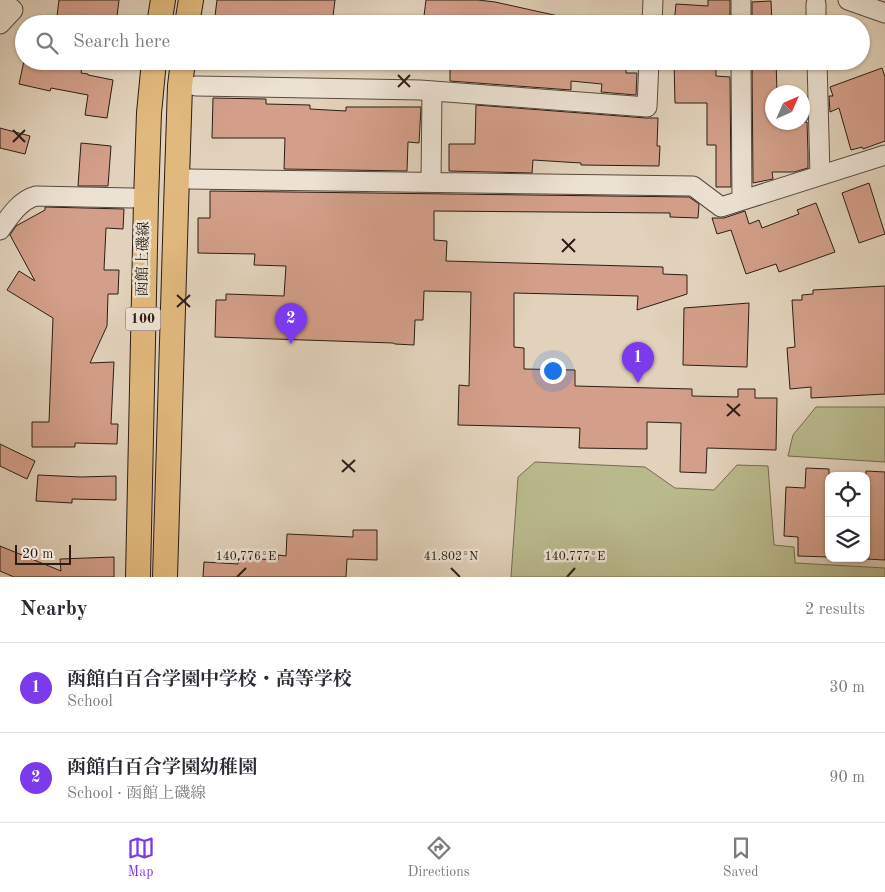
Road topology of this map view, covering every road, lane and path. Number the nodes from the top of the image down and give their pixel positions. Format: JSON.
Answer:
{"nodes":[{"id":1,"x":2,"y":0,"type":"edge"},
{"id":2,"x":163,"y":0,"type":"edge"},
{"id":3,"x":191,"y":0,"type":"edge"},
{"id":4,"x":653,"y":0,"type":"edge"},
{"id":5,"x":741,"y":0,"type":"edge"},
{"id":6,"x":848,"y":0,"type":"edge"},
{"id":7,"x":816,"y":4,"type":"dead end"},
{"id":8,"x":885,"y":13,"type":"edge"},
{"id":9,"x":160,"y":15,"type":"edge"},
{"id":10,"x":188,"y":15,"type":"edge"},
{"id":11,"x":652,"y":15,"type":"edge"},
{"id":12,"x":741,"y":15,"type":"edge"},
{"id":13,"x":816,"y":15,"type":"edge"},
{"id":14,"x":0,"y":24,"type":"edge"},
{"id":15,"x":153,"y":70,"type":"edge"},
{"id":16,"x":182,"y":70,"type":"edge"},
{"id":17,"x":649,"y":70,"type":"edge"},
{"id":18,"x":741,"y":70,"type":"edge"},
{"id":19,"x":817,"y":70,"type":"edge"},
{"id":20,"x":196,"y":86,"type":"dead end"},
{"id":21,"x":432,"y":91,"type":"junction"},
{"id":22,"x":885,"y":155,"type":"edge"},
{"id":23,"x":820,"y":175,"type":"junction"},
{"id":24,"x":189,"y":179,"type":"dead end"},
{"id":25,"x":432,"y":182,"type":"junction"},
{"id":26,"x":132,"y":198,"type":"dead end"},
{"id":27,"x":742,"y":200,"type":"junction"},
{"id":28,"x":0,"y":230,"type":"edge"},
{"id":29,"x":138,"y":577,"type":"edge"},
{"id":30,"x":165,"y":577,"type":"edge"}],
"edges":[{"from":1,"to":14,"type":"street"},
{"from":2,"to":9,"type":"main road"},
{"from":3,"to":10,"type":"main road"},
{"from":4,"to":11,"type":"street"},
{"from":5,"to":12,"type":"street"},
{"from":6,"to":8,"type":"street"},
{"from":7,"to":13,"type":"street"},
{"from":15,"to":29,"type":"main road","name":"函館上磯線","number":"100"},
{"from":16,"to":30,"type":"main road","name":"函館上磯線","number":"100"},
{"from":17,"to":21,"type":"street"},
{"from":18,"to":27,"type":"street"},
{"from":19,"to":23,"type":"street"},
{"from":20,"to":21,"type":"street"},
{"from":21,"to":25,"type":"street"},
{"from":22,"to":23,"type":"street"},
{"from":23,"to":27,"type":"street"},
{"from":24,"to":25,"type":"street"},
{"from":25,"to":27,"type":"street"},
{"from":26,"to":28,"type":"street"}]}
